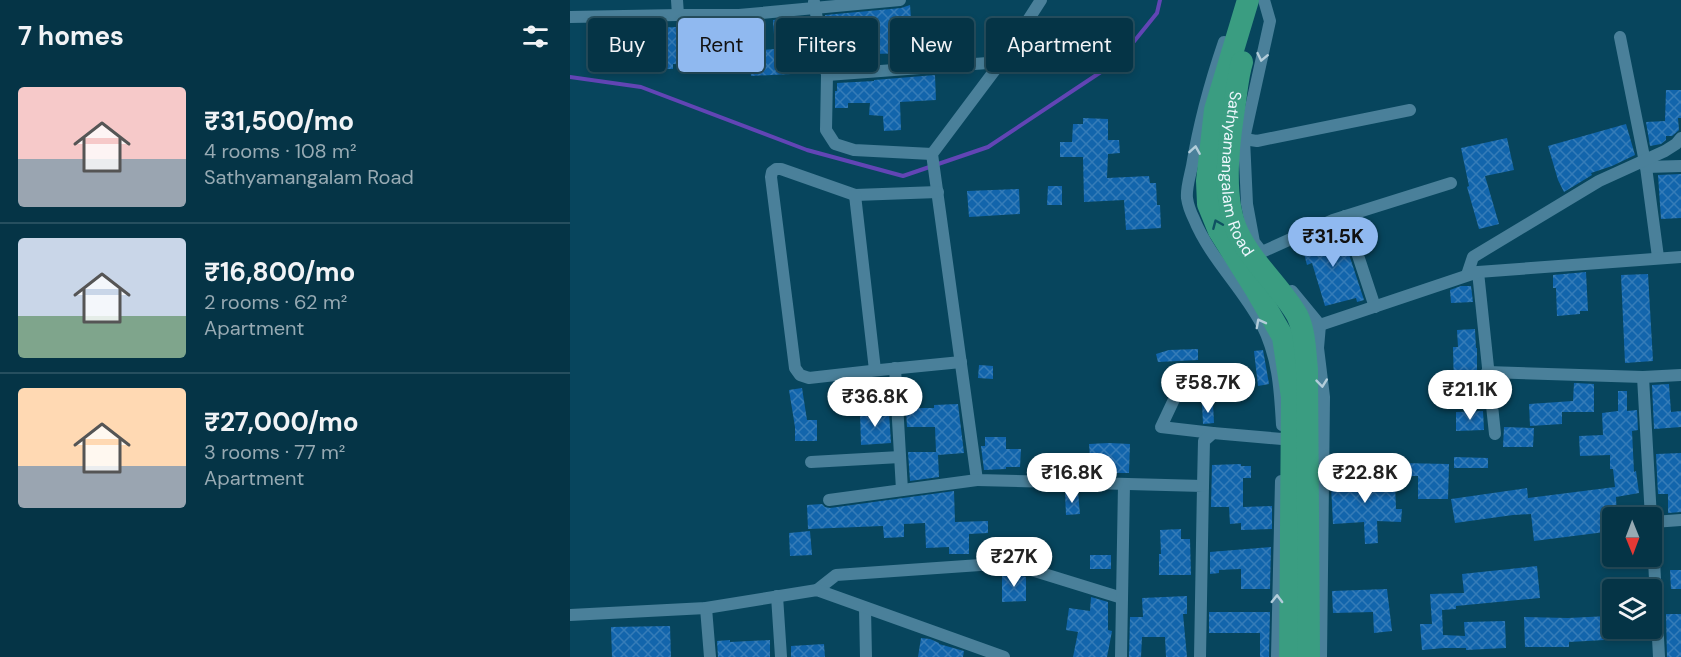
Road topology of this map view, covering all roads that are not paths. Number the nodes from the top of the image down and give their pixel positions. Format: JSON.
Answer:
{"nodes":[{"id":1,"x":678,"y":0,"type":"edge"},
{"id":2,"x":900,"y":0,"type":"edge"},
{"id":3,"x":1041,"y":0,"type":"edge"},
{"id":4,"x":1245,"y":0,"type":"edge"},
{"id":5,"x":1263,"y":0,"type":"edge"},
{"id":6,"x":814,"y":4,"type":"edge"},
{"id":7,"x":678,"y":15,"type":"junction"},
{"id":8,"x":570,"y":17,"type":"edge"},
{"id":9,"x":1029,"y":18,"type":"edge"},
{"id":10,"x":1620,"y":37,"type":"dead end"},
{"id":11,"x":986,"y":63,"type":"edge"},
{"id":12,"x":994,"y":72,"type":"edge"},
{"id":13,"x":827,"y":75,"type":"junction"},
{"id":14,"x":1410,"y":110,"type":"dead end"},
{"id":15,"x":1681,"y":138,"type":"edge"},
{"id":16,"x":1244,"y":139,"type":"junction"},
{"id":17,"x":932,"y":155,"type":"junction"},
{"id":18,"x":1645,"y":165,"type":"junction"},
{"id":19,"x":1681,"y":166,"type":"edge"},
{"id":20,"x":1451,"y":183,"type":"dead end"},
{"id":21,"x":938,"y":191,"type":"junction"},
{"id":22,"x":855,"y":195,"type":"junction"},
{"id":23,"x":1345,"y":216,"type":"junction"},
{"id":24,"x":1262,"y":252,"type":"junction"},
{"id":25,"x":1681,"y":257,"type":"edge"},
{"id":26,"x":1658,"y":258,"type":"junction"},
{"id":27,"x":1472,"y":273,"type":"junction"},
{"id":28,"x":1375,"y":307,"type":"junction"},
{"id":29,"x":1302,"y":331,"type":"junction"},
{"id":30,"x":961,"y":363,"type":"junction"},
{"id":31,"x":895,"y":368,"type":"junction"},
{"id":32,"x":875,"y":370,"type":"junction"},
{"id":33,"x":1236,"y":372,"type":"dead end"},
{"id":34,"x":1487,"y":372,"type":"junction"},
{"id":35,"x":1681,"y":375,"type":"edge"},
{"id":36,"x":1643,"y":377,"type":"junction"},
{"id":37,"x":1213,"y":433,"type":"junction"},
{"id":38,"x":1495,"y":434,"type":"dead end"},
{"id":39,"x":1282,"y":439,"type":"junction"},
{"id":40,"x":900,"y":457,"type":"junction"},
{"id":41,"x":811,"y":462,"type":"dead end"},
{"id":42,"x":977,"y":480,"type":"junction"},
{"id":43,"x":1124,"y":484,"type":"junction"},
{"id":44,"x":1203,"y":486,"type":"junction"},
{"id":45,"x":902,"y":490,"type":"junction"},
{"id":46,"x":829,"y":500,"type":"dead end"},
{"id":47,"x":1651,"y":507,"type":"edge"},
{"id":48,"x":1662,"y":520,"type":"edge"},
{"id":49,"x":1681,"y":520,"type":"edge"},
{"id":50,"x":1654,"y":567,"type":"edge"},
{"id":51,"x":817,"y":590,"type":"junction"},
{"id":52,"x":777,"y":596,"type":"junction"},
{"id":53,"x":1122,"y":598,"type":"junction"},
{"id":54,"x":706,"y":608,"type":"junction"},
{"id":55,"x":865,"y":608,"type":"junction"},
{"id":56,"x":570,"y":615,"type":"edge"},
{"id":57,"x":710,"y":657,"type":"edge"},
{"id":58,"x":781,"y":657,"type":"edge"},
{"id":59,"x":866,"y":657,"type":"edge"},
{"id":60,"x":1004,"y":657,"type":"edge"},
{"id":61,"x":1121,"y":657,"type":"edge"},
{"id":62,"x":1200,"y":657,"type":"edge"},
{"id":63,"x":1277,"y":657,"type":"edge"},
{"id":64,"x":1290,"y":657,"type":"edge"},
{"id":65,"x":1309,"y":657,"type":"edge"},
{"id":66,"x":1321,"y":657,"type":"edge"},
{"id":67,"x":1659,"y":657,"type":"edge"}],
"edges":[{"from":1,"to":7,"type":"street"},
{"from":2,"to":6,"type":"street"},
{"from":3,"to":9,"type":"street"},
{"from":29,"to":4,"type":"highway","one_way":true},
{"from":39,"to":4,"type":"street","one_way":true},
{"from":5,"to":16,"type":"street","one_way":true},
{"from":5,"to":29,"type":"highway","name":"Sathyamangalam Road"},
{"from":6,"to":7,"type":"street"},
{"from":6,"to":13,"type":"street"},
{"from":7,"to":8,"type":"street"},
{"from":10,"to":18,"type":"street"},
{"from":11,"to":13,"type":"street"},
{"from":12,"to":17,"type":"street"},
{"from":13,"to":17,"type":"street"},
{"from":14,"to":16,"type":"street"},
{"from":15,"to":18,"type":"street"},
{"from":16,"to":24,"type":"street"},
{"from":17,"to":21,"type":"street"},
{"from":18,"to":19,"type":"street"},
{"from":18,"to":26,"type":"street"},
{"from":18,"to":27,"type":"street"},
{"from":20,"to":23,"type":"street"},
{"from":21,"to":22,"type":"street"},
{"from":21,"to":30,"type":"street"},
{"from":22,"to":32,"type":"street"},
{"from":22,"to":32,"type":"street"},
{"from":23,"to":24,"type":"street"},
{"from":23,"to":28,"type":"street"},
{"from":24,"to":29,"type":"street"},
{"from":25,"to":26,"type":"street"},
{"from":26,"to":27,"type":"street"},
{"from":27,"to":28,"type":"street"},
{"from":27,"to":34,"type":"street"},
{"from":28,"to":29,"type":"street"},
{"from":29,"to":64,"type":"highway"},
{"from":29,"to":65,"type":"highway","name":"Sathyamangalam Road"},
{"from":29,"to":66,"type":"street","one_way":true},
{"from":30,"to":31,"type":"street"},
{"from":30,"to":42,"type":"street"},
{"from":31,"to":32,"type":"street"},
{"from":31,"to":40,"type":"street"},
{"from":33,"to":37,"type":"street"},
{"from":34,"to":36,"type":"street"},
{"from":34,"to":38,"type":"street"},
{"from":35,"to":36,"type":"street"},
{"from":36,"to":47,"type":"street"},
{"from":37,"to":39,"type":"street"},
{"from":37,"to":44,"type":"street"},
{"from":63,"to":39,"type":"street","one_way":true},
{"from":40,"to":41,"type":"street"},
{"from":40,"to":45,"type":"street"},
{"from":42,"to":43,"type":"street"},
{"from":42,"to":45,"type":"street"},
{"from":43,"to":44,"type":"street"},
{"from":43,"to":53,"type":"street"},
{"from":44,"to":62,"type":"street"},
{"from":45,"to":46,"type":"street"},
{"from":48,"to":49,"type":"street"},
{"from":50,"to":67,"type":"street"},
{"from":51,"to":52,"type":"street"},
{"from":51,"to":53,"type":"street"},
{"from":51,"to":55,"type":"street"},
{"from":52,"to":54,"type":"street"},
{"from":52,"to":58,"type":"street"},
{"from":53,"to":61,"type":"street"},
{"from":54,"to":56,"type":"street"},
{"from":54,"to":57,"type":"street"},
{"from":55,"to":59,"type":"street"},
{"from":55,"to":60,"type":"street"}]}
